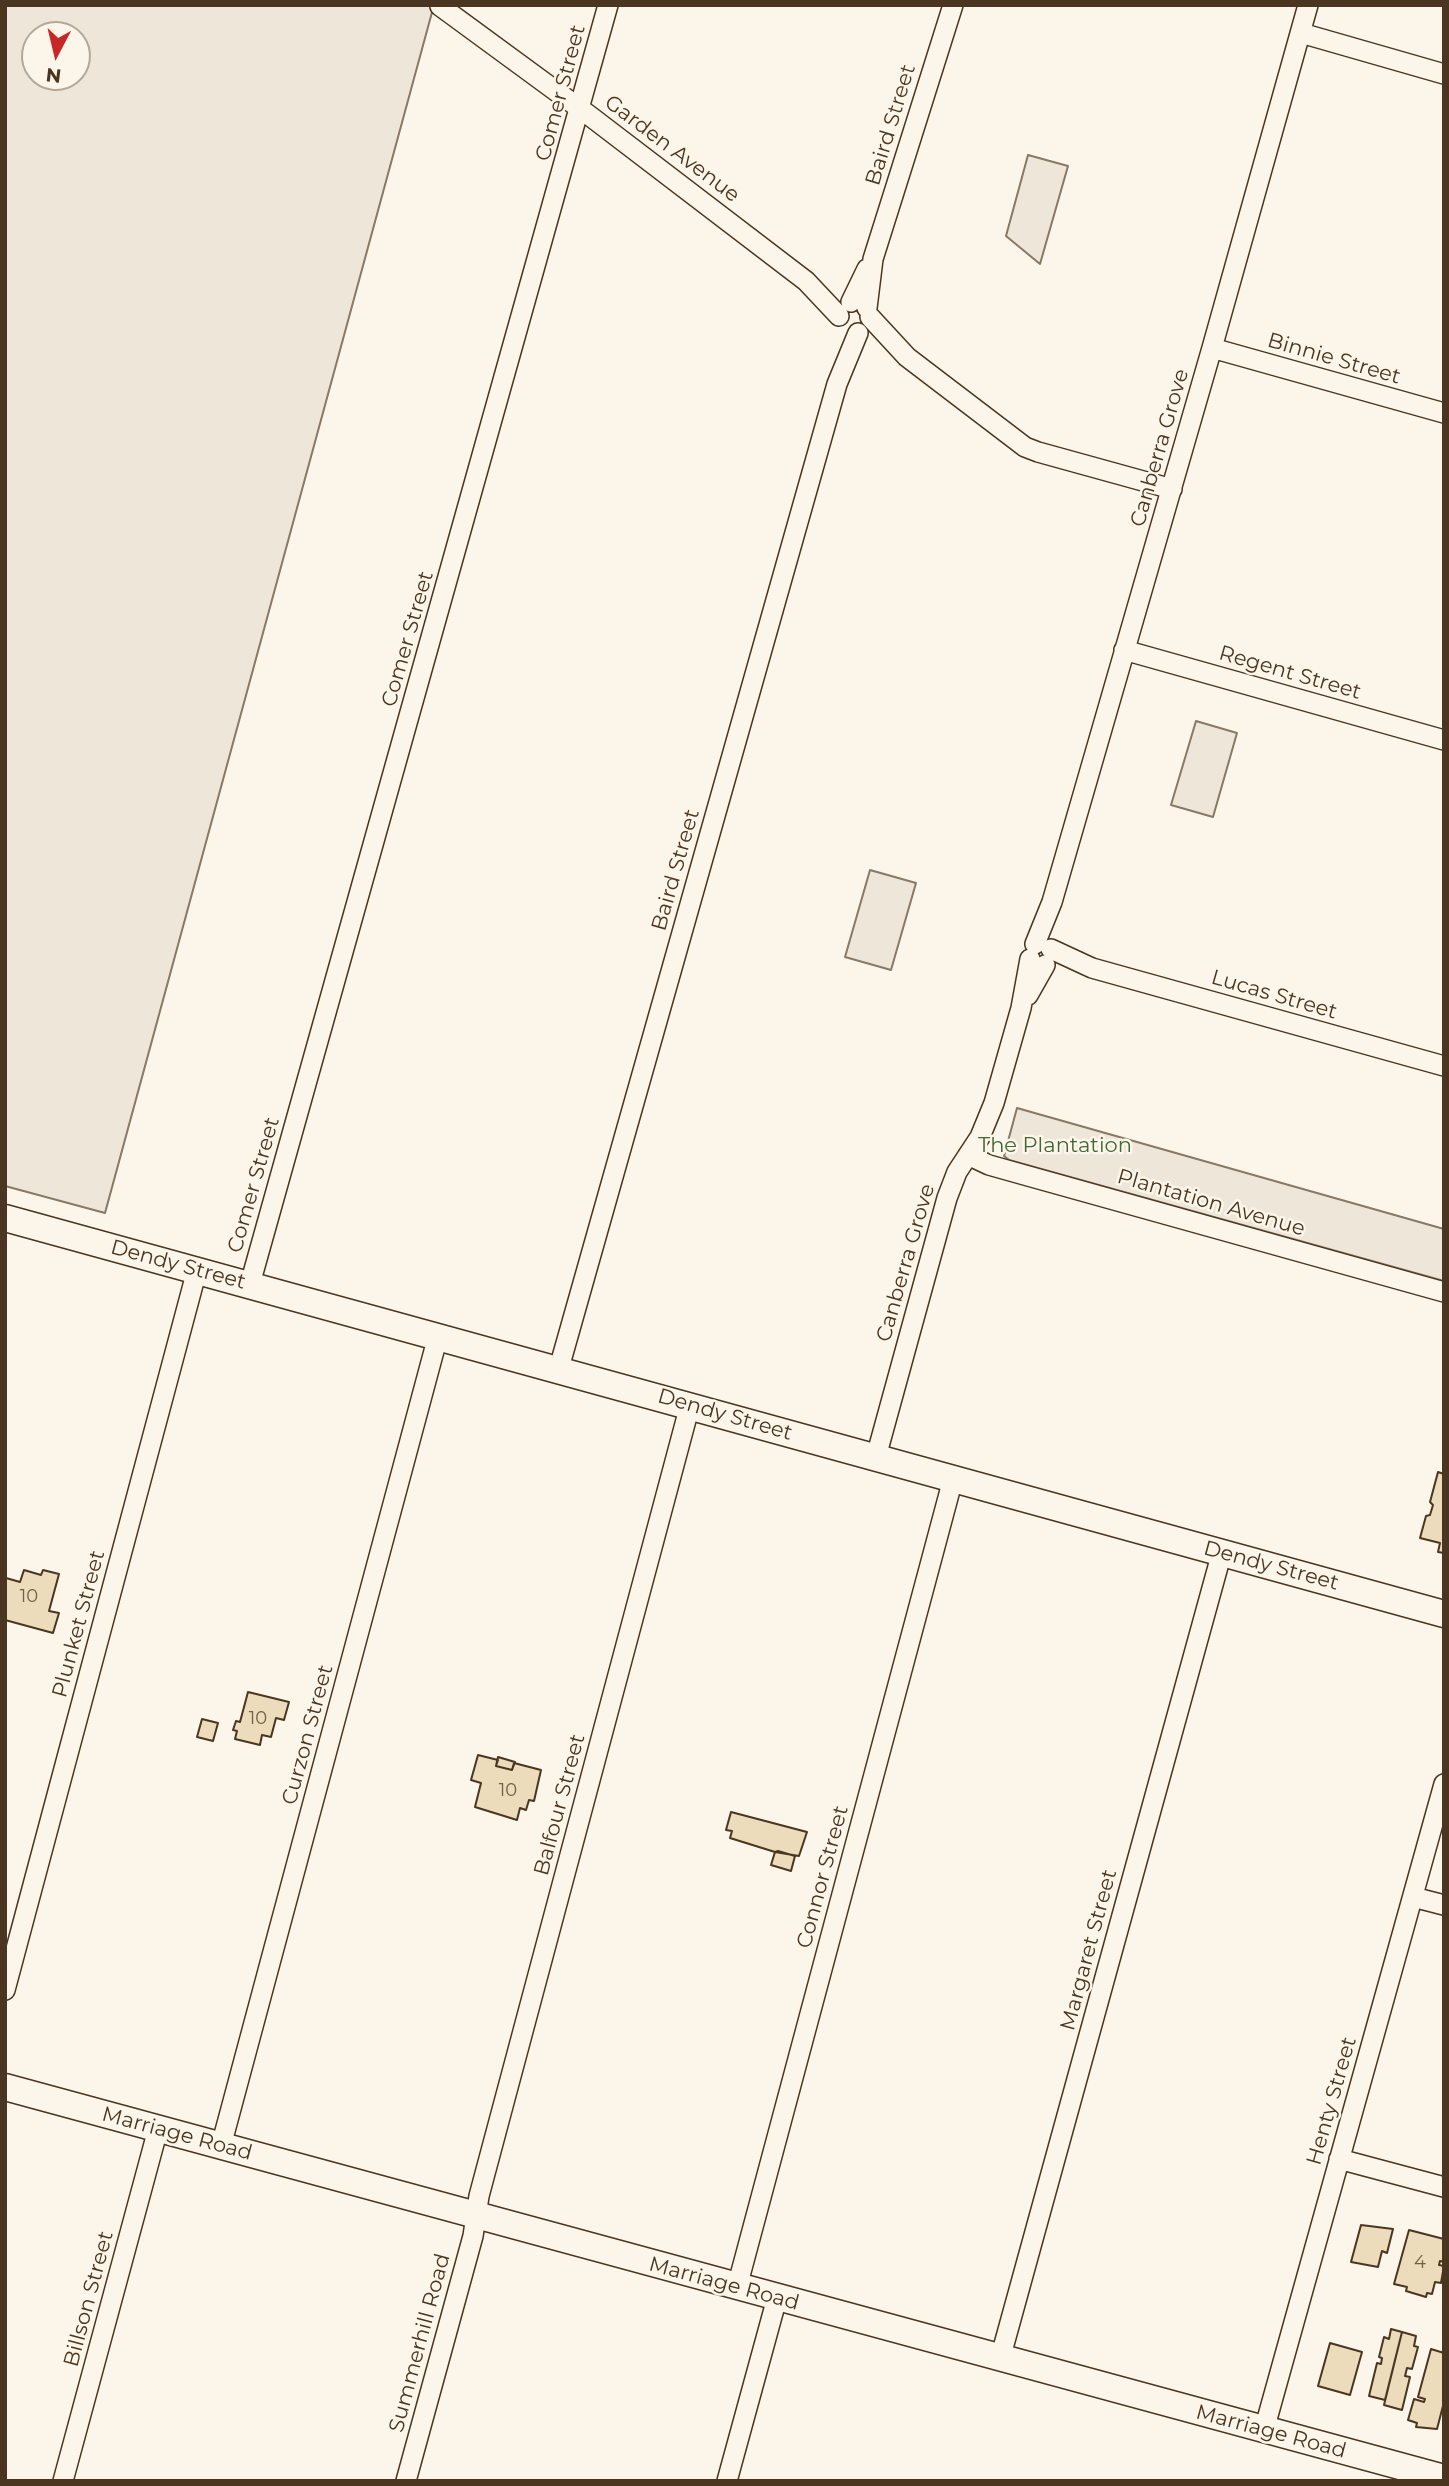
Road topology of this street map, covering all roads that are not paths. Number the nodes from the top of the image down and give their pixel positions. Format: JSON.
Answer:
{"nodes":[{"id":1,"x":608,"y":5,"type":"edge"},
{"id":2,"x":953,"y":5,"type":"edge"},
{"id":3,"x":1308,"y":5,"type":"edge"},
{"id":4,"x":440,"y":6,"type":"edge"},
{"id":5,"x":1301,"y":33,"type":"junction"},
{"id":6,"x":1444,"y":74,"type":"edge"},
{"id":7,"x":581,"y":109,"type":"junction"},
{"id":8,"x":855,"y":317,"type":"junction"},
{"id":9,"x":1212,"y":348,"type":"junction"},
{"id":10,"x":1444,"y":413,"type":"edge"},
{"id":11,"x":1172,"y":489,"type":"junction"},
{"id":12,"x":1124,"y":650,"type":"junction"},
{"id":13,"x":1444,"y":740,"type":"edge"},
{"id":14,"x":1042,"y":954,"type":"junction"},
{"id":15,"x":1444,"y":1066,"type":"edge"},
{"id":16,"x":968,"y":1155,"type":"junction"},
{"id":17,"x":5,"y":1218,"type":"edge"},
{"id":18,"x":197,"y":1270,"type":"junction"},
{"id":19,"x":250,"y":1284,"type":"junction"},
{"id":20,"x":1444,"y":1292,"type":"edge"},
{"id":21,"x":438,"y":1336,"type":"junction"},
{"id":22,"x":559,"y":1368,"type":"junction"},
{"id":23,"x":690,"y":1405,"type":"junction"},
{"id":24,"x":876,"y":1457,"type":"junction"},
{"id":25,"x":953,"y":1479,"type":"junction"},
{"id":26,"x":1222,"y":1552,"type":"junction"},
{"id":27,"x":1444,"y":1614,"type":"edge"},
{"id":28,"x":1444,"y":1784,"type":"edge"},
{"id":29,"x":1413,"y":1897,"type":"junction"},
{"id":30,"x":1444,"y":1905,"type":"edge"},
{"id":31,"x":5,"y":1990,"type":"edge"},
{"id":32,"x":5,"y":2087,"type":"edge"},
{"id":33,"x":158,"y":2129,"type":"junction"},
{"id":34,"x":221,"y":2146,"type":"junction"},
{"id":35,"x":1339,"y":2159,"type":"junction"},
{"id":36,"x":1444,"y":2187,"type":"edge"},
{"id":37,"x":476,"y":2217,"type":"junction"},
{"id":38,"x":737,"y":2287,"type":"junction"},
{"id":39,"x":777,"y":2298,"type":"junction"},
{"id":40,"x":1000,"y":2359,"type":"junction"},
{"id":41,"x":1264,"y":2430,"type":"junction"},
{"id":42,"x":1444,"y":2478,"type":"edge"},
{"id":43,"x":62,"y":2481,"type":"edge"},
{"id":44,"x":406,"y":2481,"type":"edge"},
{"id":45,"x":727,"y":2481,"type":"edge"}],
"edges":[{"from":1,"to":7,"type":"street","name":"Comer Street"},
{"from":2,"to":8,"type":"street","name":"Baird Street"},
{"from":3,"to":5,"type":"street","name":"Canberra Grove"},
{"from":4,"to":7,"type":"street","name":"Garden Avenue"},
{"from":5,"to":6,"type":"street"},
{"from":5,"to":9,"type":"street","name":"Canberra Grove"},
{"from":7,"to":8,"type":"street","name":"Garden Avenue"},
{"from":7,"to":19,"type":"street","name":"Comer Street"},
{"from":8,"to":11,"type":"street","name":"Garden Avenue"},
{"from":8,"to":22,"type":"street","name":"Baird Street"},
{"from":9,"to":10,"type":"street","name":"Binnie Street"},
{"from":9,"to":11,"type":"street","name":"Canberra Grove"},
{"from":11,"to":12,"type":"street","name":"Canberra Grove"},
{"from":12,"to":13,"type":"street","name":"Regent Street"},
{"from":12,"to":14,"type":"street","name":"Canberra Grove"},
{"from":14,"to":15,"type":"street","name":"Lucas Street"},
{"from":14,"to":16,"type":"street","name":"Canberra Grove"},
{"from":16,"to":20,"type":"street","name":"Plantation Avenue"},
{"from":16,"to":24,"type":"street","name":"Canberra Grove"},
{"from":17,"to":18,"type":"street","name":"Dendy Street"},
{"from":18,"to":19,"type":"street","name":"Dendy Street"},
{"from":18,"to":31,"type":"street","name":"Plunket Street"},
{"from":19,"to":21,"type":"street","name":"Dendy Street"},
{"from":21,"to":22,"type":"street","name":"Dendy Street"},
{"from":21,"to":34,"type":"street","name":"Curzon Street"},
{"from":22,"to":23,"type":"street","name":"Dendy Street"},
{"from":23,"to":24,"type":"street","name":"Dendy Street"},
{"from":23,"to":37,"type":"street","name":"Balfour Street"},
{"from":24,"to":25,"type":"street","name":"Dendy Street"},
{"from":25,"to":26,"type":"street","name":"Dendy Street"},
{"from":25,"to":38,"type":"street","name":"Connor Street"},
{"from":26,"to":27,"type":"street","name":"Dendy Street"},
{"from":26,"to":40,"type":"street","name":"Margaret Street"},
{"from":28,"to":29,"type":"street","name":"Henty Street"},
{"from":29,"to":30,"type":"street"},
{"from":29,"to":35,"type":"street","name":"Henty Street"},
{"from":32,"to":33,"type":"street","name":"Marriage Road"},
{"from":33,"to":34,"type":"street","name":"Marriage Road"},
{"from":33,"to":43,"type":"street","name":"Billson Street"},
{"from":34,"to":37,"type":"street","name":"Marriage Road"},
{"from":35,"to":36,"type":"street"},
{"from":35,"to":41,"type":"street","name":"Henty Street"},
{"from":37,"to":38,"type":"street","name":"Marriage Road"},
{"from":37,"to":44,"type":"street","name":"Summerhill Road"},
{"from":38,"to":39,"type":"street","name":"Marriage Road"},
{"from":39,"to":40,"type":"street","name":"Marriage Road"},
{"from":39,"to":45,"type":"street"},
{"from":40,"to":41,"type":"street","name":"Marriage Road"},
{"from":41,"to":42,"type":"street","name":"Marriage Road"}]}
